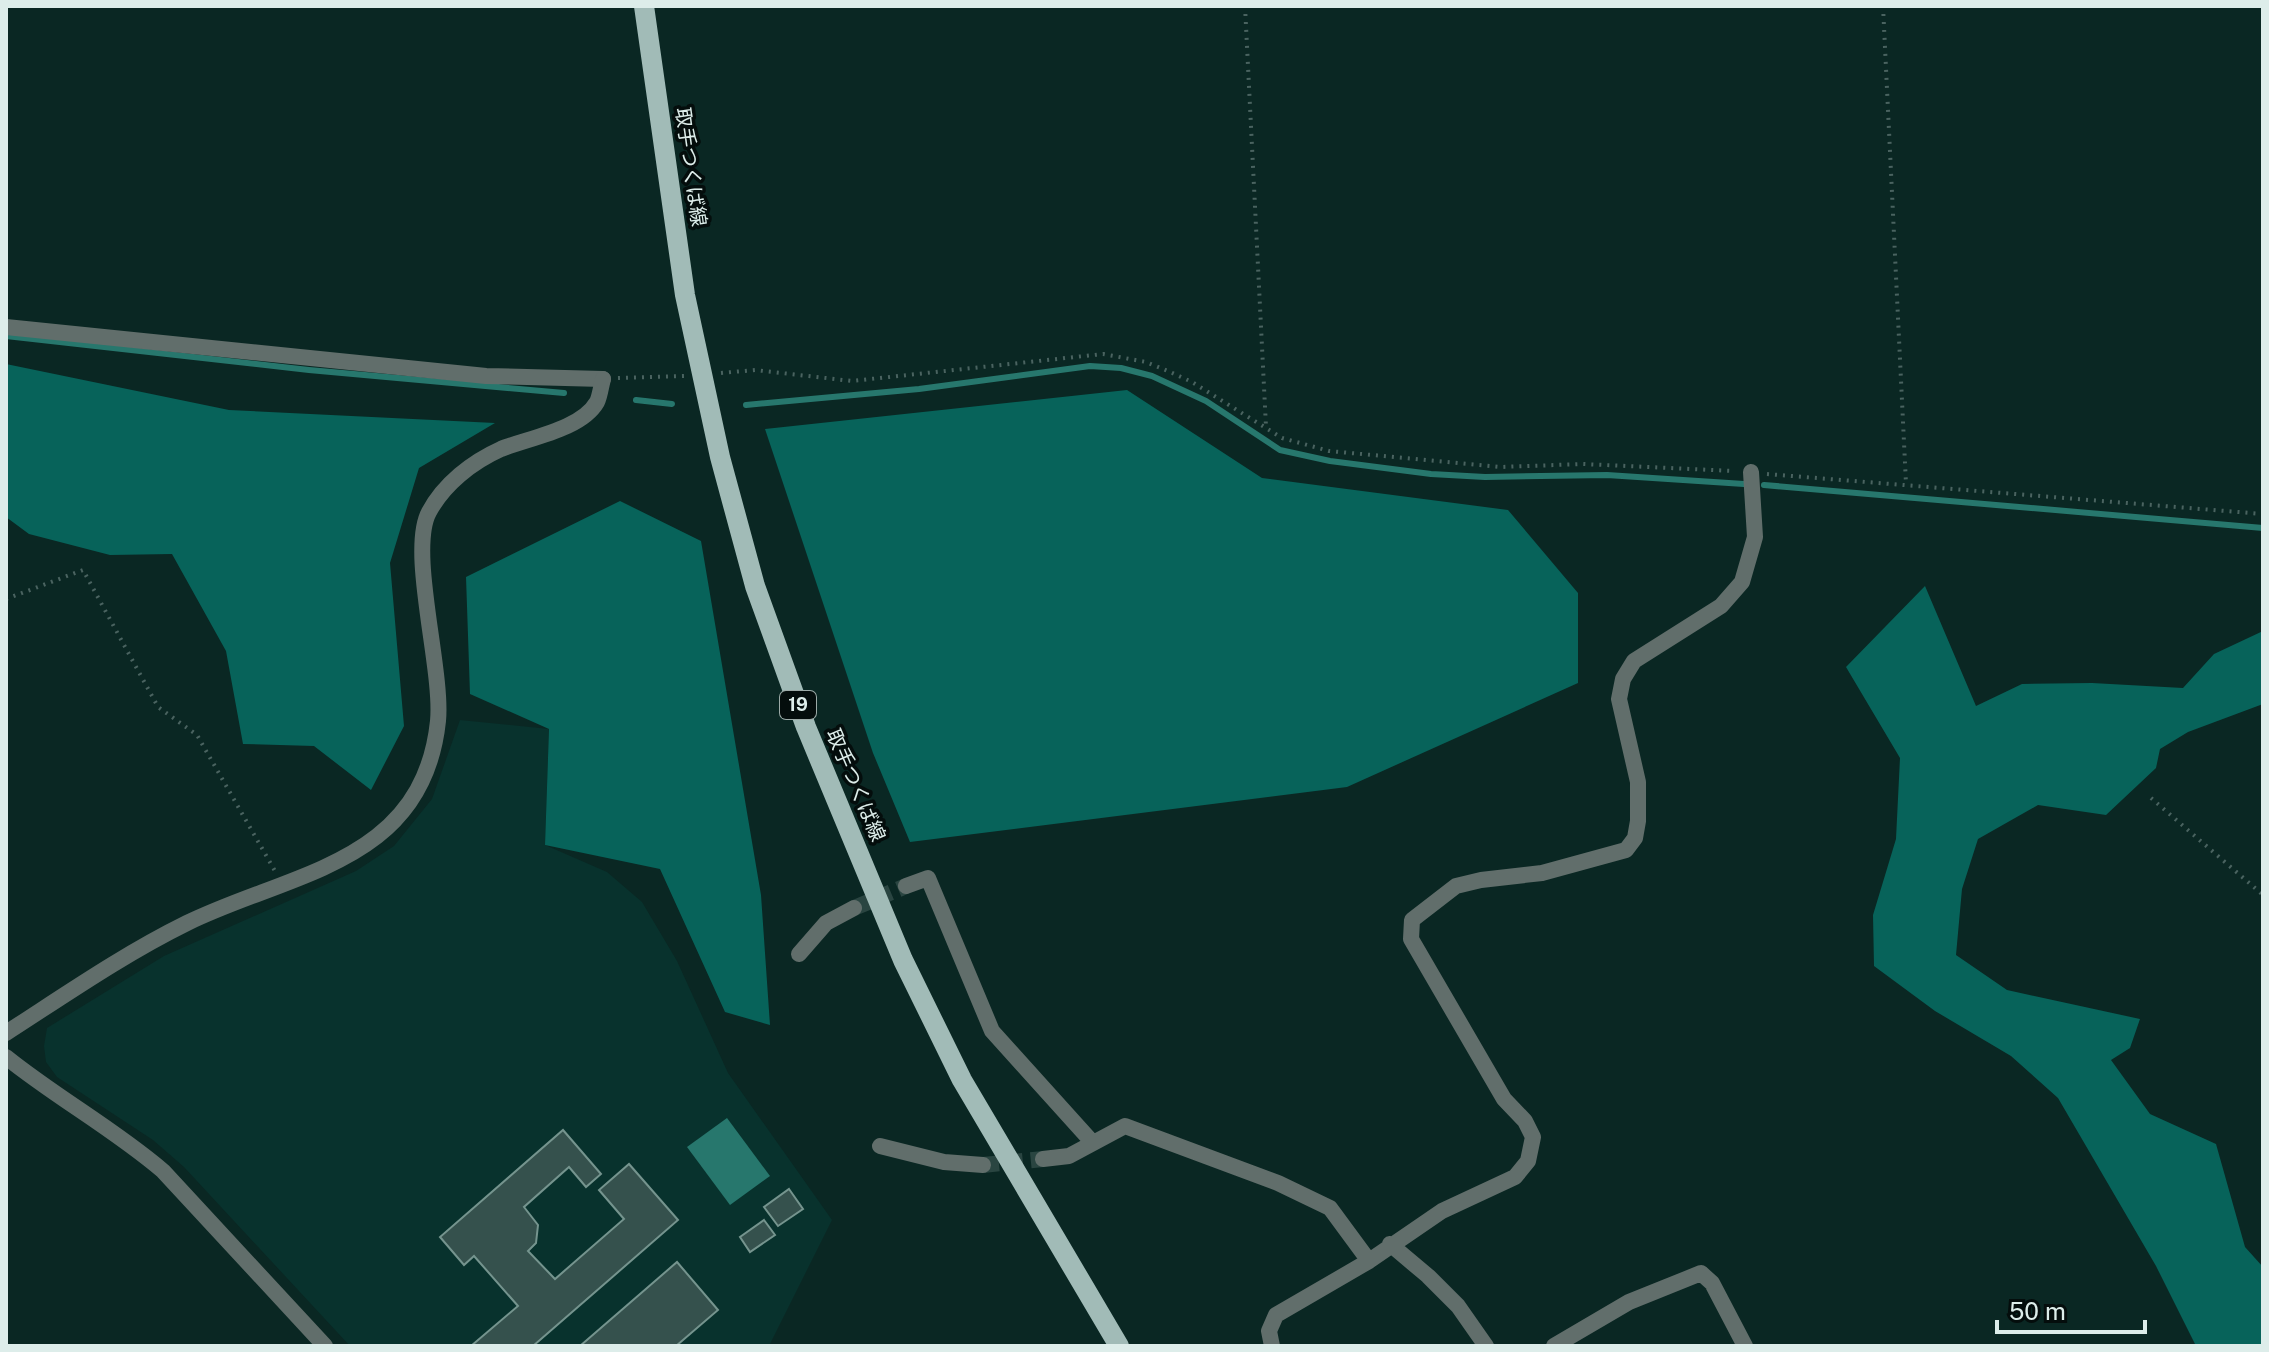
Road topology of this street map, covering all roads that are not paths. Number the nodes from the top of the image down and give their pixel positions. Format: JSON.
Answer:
{"nodes":[{"id":1,"x":644,"y":6,"type":"edge"},
{"id":2,"x":6,"y":327,"type":"edge"},
{"id":3,"x":1751,"y":472,"type":"road end"},
{"id":4,"x":906,"y":886,"type":"tunnel mouth"},
{"id":5,"x":854,"y":908,"type":"tunnel mouth"},
{"id":6,"x":799,"y":954,"type":"dead end"},
{"id":7,"x":6,"y":1033,"type":"edge"},
{"id":8,"x":6,"y":1057,"type":"edge"},
{"id":9,"x":1093,"y":1143,"type":"junction"},
{"id":10,"x":880,"y":1146,"type":"dead end"},
{"id":11,"x":1043,"y":1159,"type":"tunnel mouth"},
{"id":12,"x":983,"y":1165,"type":"tunnel mouth"},
{"id":13,"x":1390,"y":1244,"type":"junction"},
{"id":14,"x":1369,"y":1261,"type":"junction"},
{"id":15,"x":325,"y":1346,"type":"edge"},
{"id":16,"x":1119,"y":1346,"type":"edge"},
{"id":17,"x":1272,"y":1346,"type":"edge"},
{"id":18,"x":1486,"y":1346,"type":"edge"},
{"id":19,"x":1554,"y":1346,"type":"edge"},
{"id":20,"x":1745,"y":1346,"type":"edge"}],
"edges":[{"from":1,"to":16,"type":"main road","name":"取手つくば線","number":"19"},
{"from":2,"to":7,"type":"street"},
{"from":3,"to":13,"type":"street"},
{"from":4,"to":9,"type":"street"},
{"from":5,"to":6,"type":"street"},
{"from":8,"to":15,"type":"street"},
{"from":9,"to":11,"type":"street"},
{"from":9,"to":14,"type":"street"},
{"from":10,"to":12,"type":"street"},
{"from":13,"to":14,"type":"street"},
{"from":13,"to":18,"type":"street"},
{"from":14,"to":17,"type":"street"},
{"from":19,"to":20,"type":"street"}]}
